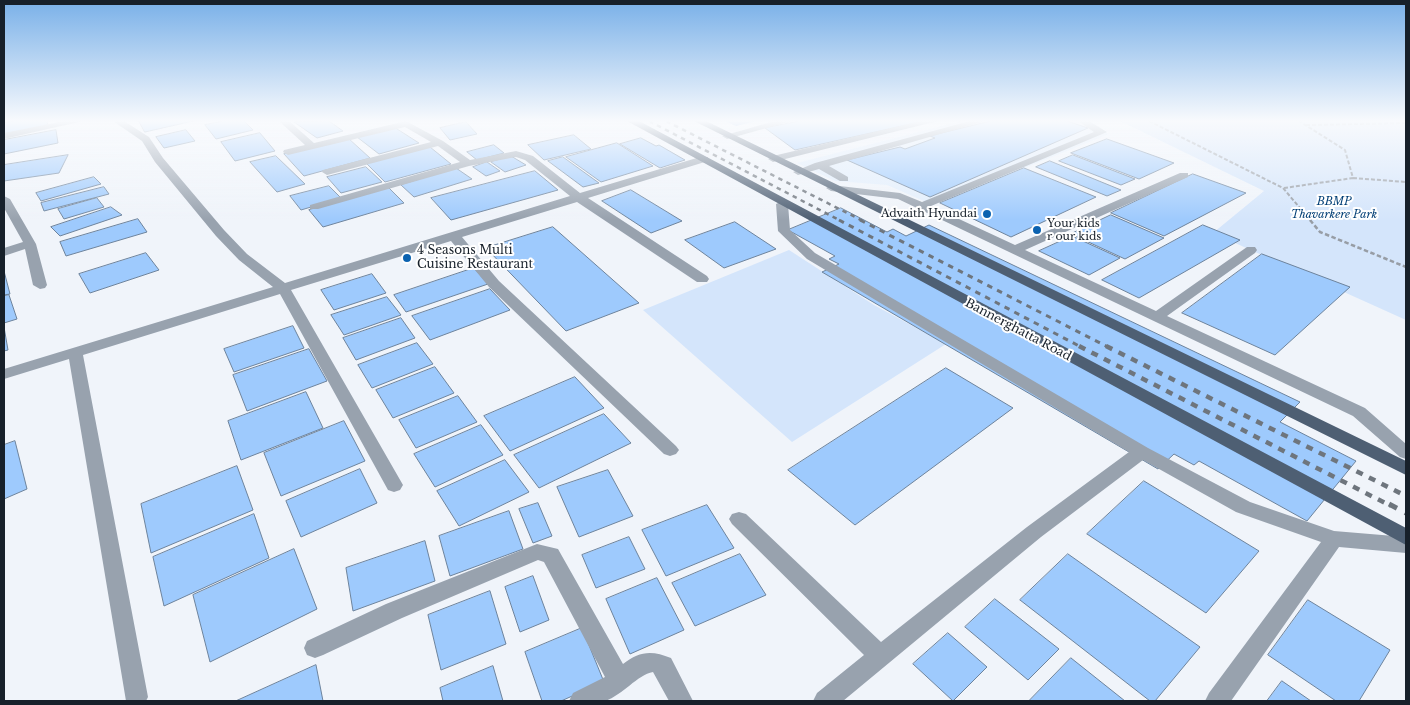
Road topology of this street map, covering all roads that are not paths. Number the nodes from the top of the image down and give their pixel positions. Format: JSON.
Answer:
{"nodes":[{"id":1,"x":155,"y":154,"type":"edge"},
{"id":2,"x":398,"y":154,"type":"edge"},
{"id":3,"x":455,"y":154,"type":"edge"},
{"id":4,"x":693,"y":154,"type":"edge"},
{"id":5,"x":763,"y":154,"type":"edge"},
{"id":6,"x":795,"y":154,"type":"edge"},
{"id":7,"x":860,"y":154,"type":"edge"},
{"id":8,"x":1049,"y":154,"type":"edge"},
{"id":9,"x":773,"y":159,"type":"junction"},
{"id":10,"x":704,"y":160,"type":"junction"},
{"id":11,"x":468,"y":163,"type":"junction"},
{"id":12,"x":819,"y":165,"type":"junction"},
{"id":13,"x":327,"y":172,"type":"dead end"},
{"id":14,"x":798,"y":172,"type":"junction"},
{"id":15,"x":1184,"y":175,"type":"dead end"},
{"id":16,"x":844,"y":179,"type":"dead end"},
{"id":17,"x":831,"y":188,"type":"junction"},
{"id":18,"x":578,"y":197,"type":"junction"},
{"id":19,"x":4,"y":198,"type":"edge"},
{"id":20,"x":782,"y":204,"type":"junction"},
{"id":21,"x":922,"y":206,"type":"junction"},
{"id":22,"x":314,"y":207,"type":"dead end"},
{"id":23,"x":454,"y":236,"type":"junction"},
{"id":24,"x":30,"y":244,"type":"junction"},
{"id":25,"x":1015,"y":250,"type":"junction"},
{"id":26,"x":1251,"y":250,"type":"dead end"},
{"id":27,"x":4,"y":252,"type":"edge"},
{"id":28,"x":702,"y":279,"type":"dead end"},
{"id":29,"x":40,"y":285,"type":"dead end"},
{"id":30,"x":284,"y":289,"type":"junction"},
{"id":31,"x":1156,"y":316,"type":"junction"},
{"id":32,"x":75,"y":353,"type":"junction"},
{"id":33,"x":4,"y":374,"type":"edge"},
{"id":34,"x":670,"y":450,"type":"dead end"},
{"id":35,"x":1142,"y":452,"type":"junction"},
{"id":36,"x":1406,"y":453,"type":"edge"},
{"id":37,"x":1406,"y":469,"type":"edge"},
{"id":38,"x":394,"y":485,"type":"dead end"},
{"id":39,"x":739,"y":518,"type":"dead end"},
{"id":40,"x":1406,"y":537,"type":"edge"},
{"id":41,"x":1334,"y":538,"type":"junction"},
{"id":42,"x":1406,"y":544,"type":"edge"},
{"id":43,"x":315,"y":648,"type":"dead end"},
{"id":44,"x":880,"y":656,"type":"junction"},
{"id":45,"x":620,"y":681,"type":"junction"},
{"id":46,"x":136,"y":697,"type":"dead end"},
{"id":47,"x":581,"y":701,"type":"edge"},
{"id":48,"x":681,"y":701,"type":"edge"},
{"id":49,"x":825,"y":701,"type":"edge"},
{"id":50,"x":1217,"y":701,"type":"edge"}],
"edges":[{"from":1,"to":30,"type":"street"},
{"from":2,"to":13,"type":"street"},
{"from":3,"to":11,"type":"street"},
{"from":4,"to":10,"type":"main road","name":"Bannerghatta Road"},
{"from":5,"to":9,"type":"main road"},
{"from":6,"to":9,"type":"street"},
{"from":7,"to":12,"type":"street"},
{"from":8,"to":21,"type":"street"},
{"from":9,"to":14,"type":"main road"},
{"from":10,"to":18,"type":"street"},
{"from":10,"to":20,"type":"main road","name":"Bannerghatta Road"},
{"from":11,"to":18,"type":"street"},
{"from":11,"to":22,"type":"street"},
{"from":12,"to":14,"type":"street"},
{"from":12,"to":16,"type":"street"},
{"from":14,"to":17,"type":"main road"},
{"from":15,"to":25,"type":"street"},
{"from":17,"to":21,"type":"street"},
{"from":17,"to":37,"type":"main road"},
{"from":18,"to":23,"type":"street"},
{"from":18,"to":28,"type":"street"},
{"from":19,"to":24,"type":"street"},
{"from":20,"to":35,"type":"street"},
{"from":20,"to":40,"type":"main road","name":"Bannerghatta Road"},
{"from":21,"to":25,"type":"street"},
{"from":23,"to":30,"type":"street"},
{"from":23,"to":34,"type":"street"},
{"from":24,"to":27,"type":"street"},
{"from":24,"to":29,"type":"street"},
{"from":25,"to":31,"type":"street"},
{"from":26,"to":31,"type":"street"},
{"from":30,"to":32,"type":"street"},
{"from":30,"to":38,"type":"street"},
{"from":31,"to":36,"type":"street"},
{"from":32,"to":33,"type":"street"},
{"from":32,"to":46,"type":"street"},
{"from":35,"to":41,"type":"street"},
{"from":35,"to":44,"type":"street"},
{"from":39,"to":44,"type":"street"},
{"from":41,"to":42,"type":"street"},
{"from":41,"to":50,"type":"street"},
{"from":43,"to":45,"type":"street"},
{"from":44,"to":49,"type":"street"},
{"from":45,"to":47,"type":"street"},
{"from":45,"to":48,"type":"street"}]}
